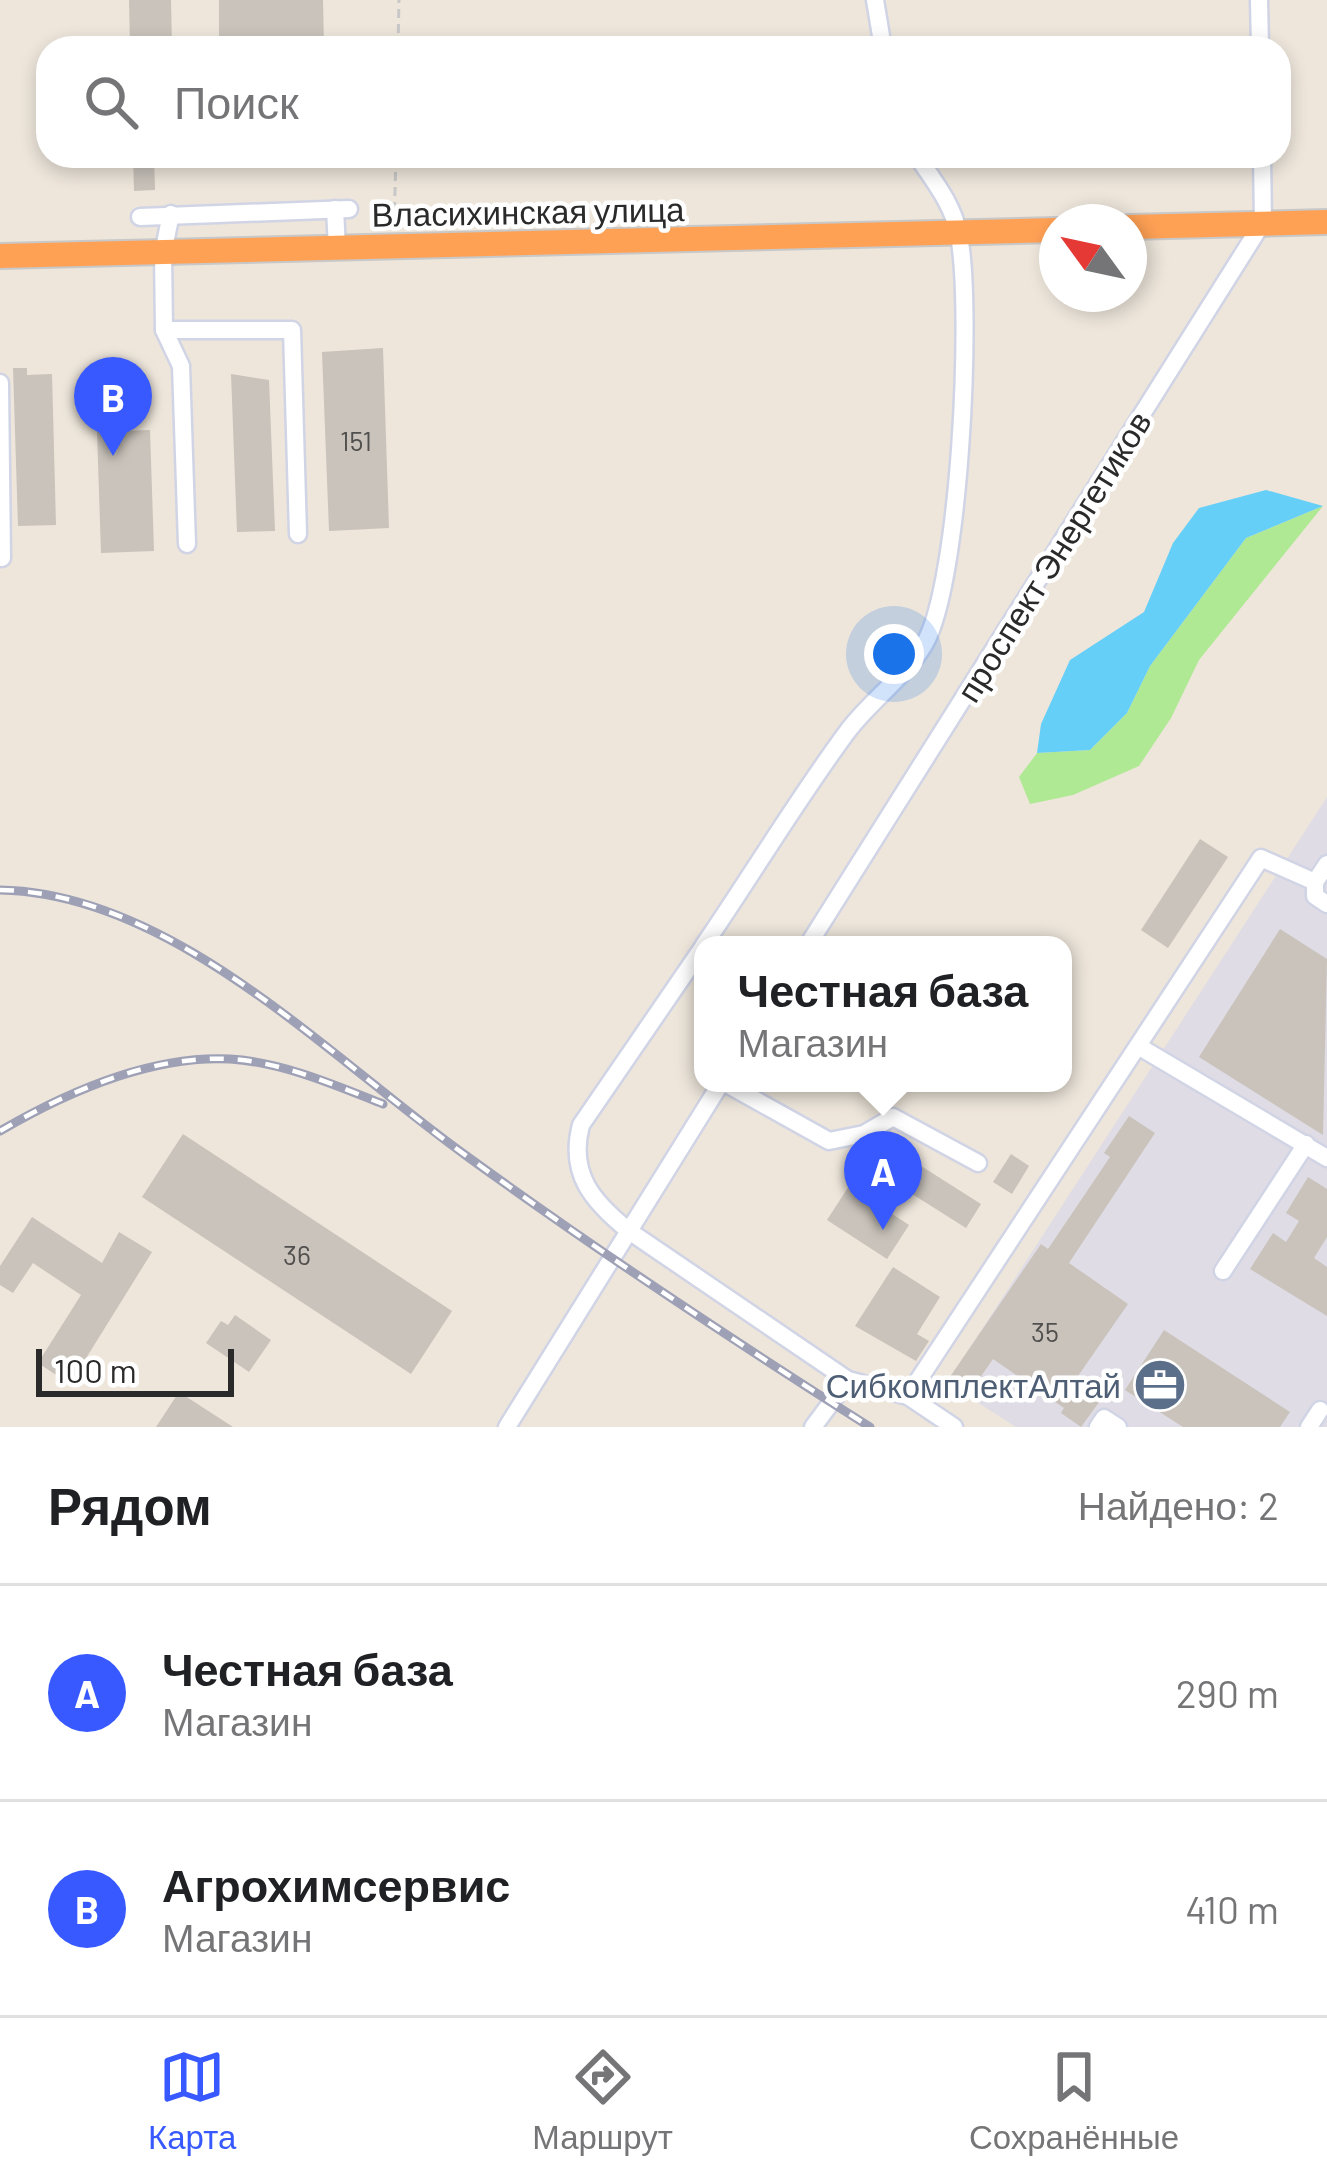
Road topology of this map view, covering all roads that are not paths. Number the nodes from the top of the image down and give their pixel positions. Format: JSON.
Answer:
{"nodes":[{"id":1,"x":875,"y":0,"type":"edge"},
{"id":2,"x":1259,"y":0,"type":"edge"},
{"id":3,"x":881,"y":36,"type":"edge"},
{"id":4,"x":1260,"y":36,"type":"edge"},
{"id":5,"x":925,"y":168,"type":"edge"},
{"id":6,"x":1262,"y":168,"type":"edge"},
{"id":7,"x":171,"y":214,"type":"junction"},
{"id":8,"x":140,"y":217,"type":"dead end"},
{"id":9,"x":1263,"y":222,"type":"junction"},
{"id":10,"x":1327,"y":222,"type":"edge"},
{"id":11,"x":1147,"y":226,"type":"edge"},
{"id":12,"x":1039,"y":231,"type":"edge"},
{"id":13,"x":959,"y":233,"type":"junction"},
{"id":14,"x":337,"y":248,"type":"junction"},
{"id":15,"x":163,"y":253,"type":"junction"},
{"id":16,"x":0,"y":256,"type":"edge"},
{"id":17,"x":164,"y":331,"type":"junction"},
{"id":18,"x":0,"y":383,"type":"edge"},
{"id":19,"x":298,"y":534,"type":"dead end"},
{"id":20,"x":187,"y":544,"type":"dead end"},
{"id":21,"x":2,"y":559,"type":"edge"},
{"id":22,"x":1327,"y":863,"type":"edge"},
{"id":23,"x":1315,"y":882,"type":"junction"},
{"id":24,"x":1327,"y":904,"type":"edge"},
{"id":25,"x":711,"y":936,"type":"edge"},
{"id":26,"x":814,"y":936,"type":"edge"},
{"id":27,"x":694,"y":961,"type":"edge"},
{"id":28,"x":1138,"y":1046,"type":"junction"},
{"id":29,"x":717,"y":1092,"type":"edge"},
{"id":30,"x":740,"y":1092,"type":"edge"},
{"id":31,"x":1306,"y":1144,"type":"junction"},
{"id":32,"x":1327,"y":1158,"type":"edge"},
{"id":33,"x":978,"y":1163,"type":"dead end"},
{"id":34,"x":629,"y":1231,"type":"junction"},
{"id":35,"x":1223,"y":1271,"type":"dead end"},
{"id":36,"x":848,"y":1380,"type":"junction"},
{"id":37,"x":908,"y":1396,"type":"junction"},
{"id":38,"x":1319,"y":1410,"type":"dead end"},
{"id":39,"x":507,"y":1427,"type":"edge"},
{"id":40,"x":813,"y":1427,"type":"edge"},
{"id":41,"x":954,"y":1427,"type":"edge"},
{"id":42,"x":1098,"y":1427,"type":"edge"},
{"id":43,"x":1118,"y":1427,"type":"edge"},
{"id":44,"x":1309,"y":1427,"type":"edge"}],
"edges":[{"from":1,"to":3,"type":"street"},
{"from":2,"to":4,"type":"street"},
{"from":5,"to":13,"type":"street"},
{"from":6,"to":9,"type":"street"},
{"from":7,"to":8,"type":"street"},
{"from":7,"to":14,"type":"street"},
{"from":7,"to":15,"type":"street"},
{"from":9,"to":10,"type":"highway"},
{"from":9,"to":11,"type":"highway"},
{"from":9,"to":26,"type":"street","name":"проспект Энергетиков"},
{"from":12,"to":13,"type":"highway","name":"Власихинская улица"},
{"from":13,"to":14,"type":"highway","name":"Власихинская улица"},
{"from":13,"to":25,"type":"street"},
{"from":14,"to":15,"type":"highway","name":"Власихинская улица"},
{"from":15,"to":16,"type":"highway","name":"Власихинская улица"},
{"from":15,"to":17,"type":"street"},
{"from":17,"to":19,"type":"street"},
{"from":17,"to":20,"type":"street"},
{"from":18,"to":21,"type":"street"},
{"from":22,"to":23,"type":"street"},
{"from":23,"to":24,"type":"street"},
{"from":23,"to":28,"type":"street"},
{"from":27,"to":34,"type":"street"},
{"from":28,"to":31,"type":"street"},
{"from":28,"to":37,"type":"street"},
{"from":29,"to":34,"type":"street"},
{"from":30,"to":33,"type":"street"},
{"from":31,"to":32,"type":"street"},
{"from":31,"to":35,"type":"street"},
{"from":34,"to":36,"type":"street"},
{"from":34,"to":39,"type":"street"},
{"from":36,"to":37,"type":"street"},
{"from":36,"to":40,"type":"street"},
{"from":37,"to":41,"type":"street"},
{"from":38,"to":44,"type":"street"},
{"from":42,"to":43,"type":"street"}]}
